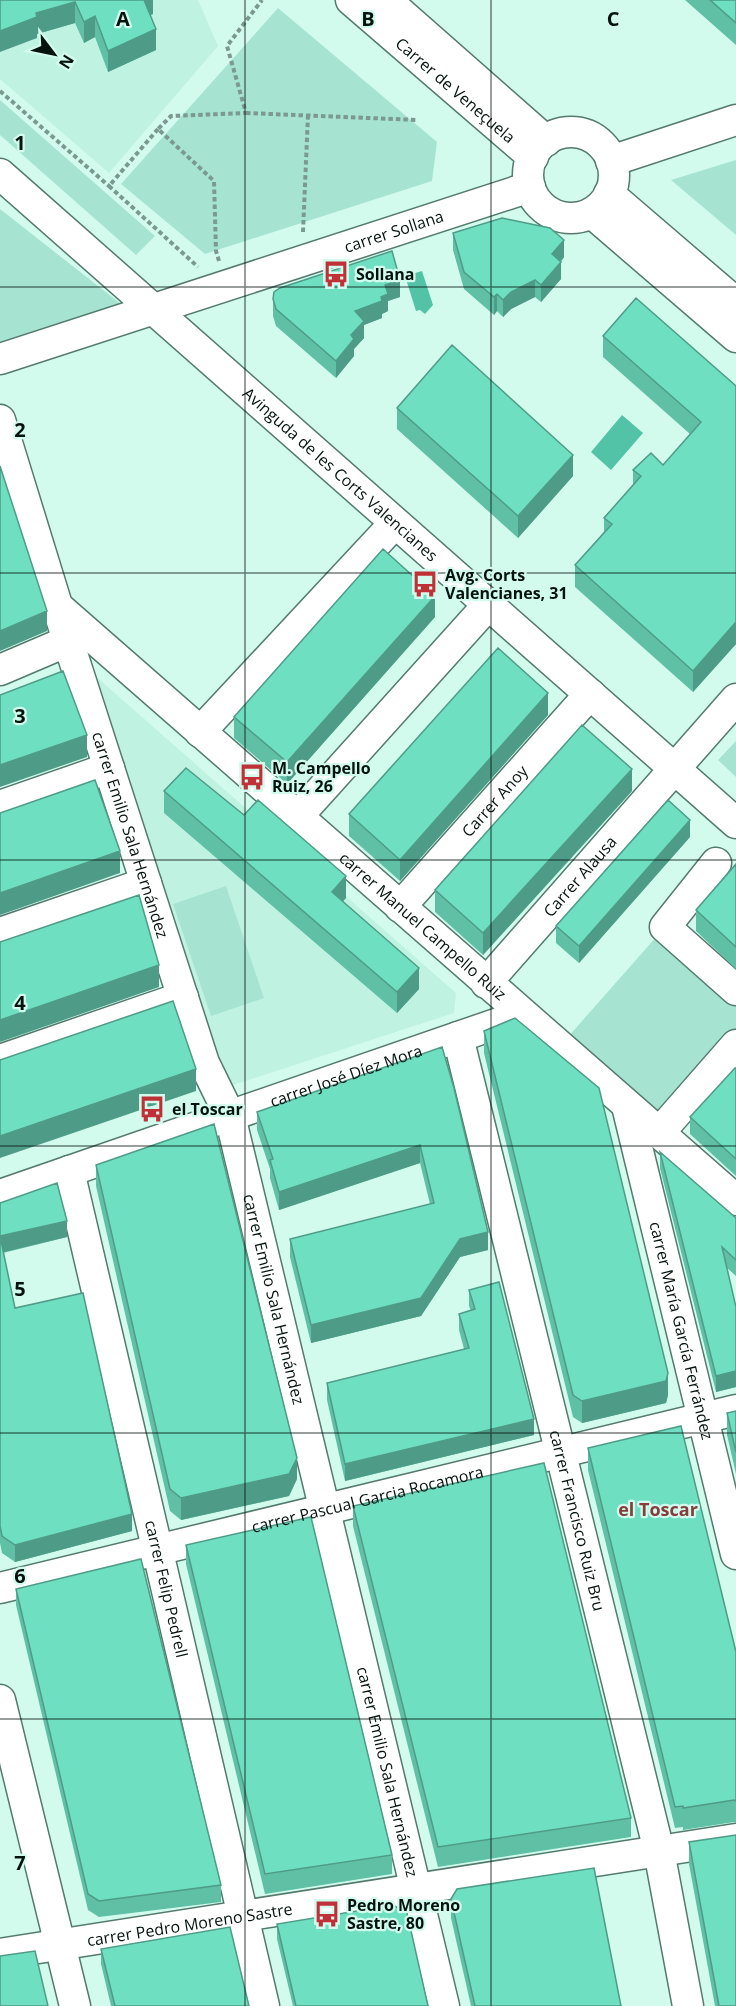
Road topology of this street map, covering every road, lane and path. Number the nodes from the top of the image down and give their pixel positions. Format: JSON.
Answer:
{"nodes":[{"id":1,"x":262,"y":0,"type":"edge"},
{"id":2,"x":351,"y":0,"type":"edge"},
{"id":3,"x":387,"y":0,"type":"edge"},
{"id":4,"x":0,"y":91,"type":"edge"},
{"id":5,"x":246,"y":112,"type":"junction"},
{"id":6,"x":308,"y":115,"type":"junction"},
{"id":7,"x":418,"y":120,"type":"dead end"},
{"id":8,"x":736,"y":120,"type":"edge"},
{"id":9,"x":158,"y":129,"type":"junction"},
{"id":10,"x":540,"y":149,"type":"junction"},
{"id":11,"x":611,"y":161,"type":"junction"},
{"id":12,"x":0,"y":174,"type":"edge"},
{"id":13,"x":109,"y":186,"type":"junction"},
{"id":14,"x":530,"y":187,"type":"junction"},
{"id":15,"x":601,"y":203,"type":"junction"},
{"id":16,"x":303,"y":232,"type":"dead end"},
{"id":17,"x":219,"y":261,"type":"dead end"},
{"id":18,"x":198,"y":267,"type":"dead end"},
{"id":19,"x":736,"y":303,"type":"edge"},
{"id":20,"x":154,"y":310,"type":"junction"},
{"id":21,"x":736,"y":338,"type":"edge"},
{"id":22,"x":0,"y":359,"type":"edge"},
{"id":23,"x":0,"y":420,"type":"edge"},
{"id":24,"x":395,"y":523,"type":"junction"},
{"id":25,"x":488,"y":605,"type":"junction"},
{"id":26,"x":57,"y":606,"type":"junction"},
{"id":27,"x":71,"y":651,"type":"junction"},
{"id":28,"x":109,"y":651,"type":"junction"},
{"id":29,"x":0,"y":670,"type":"edge"},
{"id":30,"x":590,"y":694,"type":"junction"},
{"id":31,"x":736,"y":699,"type":"edge"},
{"id":32,"x":200,"y":732,"type":"junction"},
{"id":33,"x":109,"y":768,"type":"junction"},
{"id":34,"x":674,"y":769,"type":"junction"},
{"id":35,"x":0,"y":806,"type":"edge"},
{"id":36,"x":297,"y":817,"type":"junction"},
{"id":37,"x":736,"y":823,"type":"edge"},
{"id":38,"x":716,"y":863,"type":"dead end"},
{"id":39,"x":146,"y":883,"type":"junction"},
{"id":40,"x":399,"y":907,"type":"junction"},
{"id":41,"x":0,"y":933,"type":"edge"},
{"id":42,"x":486,"y":983,"type":"junction"},
{"id":43,"x":736,"y":990,"type":"edge"},
{"id":44,"x":183,"y":997,"type":"junction"},
{"id":45,"x":522,"y":1015,"type":"junction"},
{"id":46,"x":458,"y":1037,"type":"junction"},
{"id":47,"x":736,"y":1045,"type":"edge"},
{"id":48,"x":0,"y":1060,"type":"edge"},
{"id":49,"x":627,"y":1106,"type":"junction"},
{"id":50,"x":230,"y":1116,"type":"junction"},
{"id":51,"x":659,"y":1133,"type":"junction"},
{"id":52,"x":69,"y":1171,"type":"junction"},
{"id":53,"x":0,"y":1195,"type":"edge"},
{"id":54,"x":736,"y":1200,"type":"edge"},
{"id":55,"x":736,"y":1410,"type":"edge"},
{"id":56,"x":703,"y":1418,"type":"junction"},
{"id":57,"x":560,"y":1453,"type":"junction"},
{"id":58,"x":325,"y":1510,"type":"junction"},
{"id":59,"x":157,"y":1550,"type":"junction"},
{"id":60,"x":736,"y":1554,"type":"edge"},
{"id":61,"x":0,"y":1588,"type":"edge"},
{"id":62,"x":0,"y":1700,"type":"edge"},
{"id":63,"x":736,"y":1839,"type":"edge"},
{"id":64,"x":659,"y":1851,"type":"junction"},
{"id":65,"x":416,"y":1889,"type":"junction"},
{"id":66,"x":242,"y":1916,"type":"junction"},
{"id":67,"x":60,"y":1944,"type":"junction"},
{"id":68,"x":0,"y":1954,"type":"edge"},
{"id":69,"x":75,"y":2006,"type":"edge"},
{"id":70,"x":264,"y":2006,"type":"edge"},
{"id":71,"x":444,"y":2006,"type":"edge"},
{"id":72,"x":688,"y":2006,"type":"edge"}],
"edges":[{"from":1,"to":5,"type":"path"},
{"from":2,"to":10,"type":"street","name":"Carrer de Veneçuela"},
{"from":3,"to":10,"type":"street","name":"Carrer de Veneçuela"},
{"from":4,"to":13,"type":"path"},
{"from":5,"to":6,"type":"path"},
{"from":5,"to":9,"type":"path"},
{"from":6,"to":7,"type":"path"},
{"from":6,"to":16,"type":"path"},
{"from":8,"to":11,"type":"street"},
{"from":9,"to":13,"type":"path"},
{"from":9,"to":17,"type":"path"},
{"from":10,"to":11,"type":"street"},
{"from":10,"to":14,"type":"street"},
{"from":11,"to":15,"type":"street"},
{"from":12,"to":20,"type":"street","name":"Avinguda de les Corts Valencianes"},
{"from":13,"to":18,"type":"path"},
{"from":14,"to":15,"type":"street"},
{"from":14,"to":20,"type":"street","name":"carrer Sollana"},
{"from":15,"to":19,"type":"street"},
{"from":15,"to":21,"type":"street"},
{"from":20,"to":22,"type":"street","name":"carrer Sollana"},
{"from":20,"to":24,"type":"street","name":"Avinguda de les Corts Valencianes"},
{"from":23,"to":26,"type":"street","name":"carrer Emilio Sala Hernández"},
{"from":24,"to":25,"type":"street","name":"Avinguda de les Corts Valencianes"},
{"from":24,"to":32,"type":"street"},
{"from":25,"to":30,"type":"street","name":"Avinguda de les Corts Valencianes"},
{"from":25,"to":36,"type":"street"},
{"from":26,"to":27,"type":"street","name":"carrer Emilio Sala Hernández"},
{"from":26,"to":28,"type":"street","name":"carrer Manuel Campello Ruiz"},
{"from":27,"to":28,"type":"street"},
{"from":27,"to":29,"type":"street"},
{"from":27,"to":33,"type":"street","name":"carrer Emilio Sala Hernández"},
{"from":28,"to":32,"type":"street","name":"carrer Manuel Campello Ruiz"},
{"from":30,"to":34,"type":"street","name":"Avinguda de les Corts Valencianes"},
{"from":30,"to":40,"type":"street","name":"Carrer Anoy"},
{"from":31,"to":34,"type":"street","name":"Carrer Alausa"},
{"from":32,"to":36,"type":"street","name":"carrer Manuel Campello Ruiz"},
{"from":33,"to":35,"type":"street"},
{"from":33,"to":39,"type":"street","name":"carrer Emilio Sala Hernández"},
{"from":34,"to":37,"type":"street","name":"Avinguda de les Corts Valencianes"},
{"from":34,"to":42,"type":"street","name":"Carrer Alausa"},
{"from":36,"to":40,"type":"street","name":"carrer Manuel Campello Ruiz"},
{"from":38,"to":43,"type":"street"},
{"from":39,"to":41,"type":"street"},
{"from":39,"to":44,"type":"street","name":"carrer Emilio Sala Hernández"},
{"from":40,"to":42,"type":"street","name":"carrer Manuel Campello Ruiz"},
{"from":42,"to":45,"type":"street","name":"carrer Manuel Campello Ruiz"},
{"from":44,"to":48,"type":"street"},
{"from":44,"to":50,"type":"street","name":"carrer Emilio Sala Hernández"},
{"from":45,"to":46,"type":"street","name":"carrer José Díez Mora"},
{"from":45,"to":49,"type":"street","name":"carrer Manuel Campello Ruiz"},
{"from":46,"to":50,"type":"street","name":"carrer José Díez Mora"},
{"from":46,"to":57,"type":"street","name":"carrer Francisco Ruiz Bru"},
{"from":47,"to":51,"type":"street"},
{"from":49,"to":51,"type":"street","name":"carrer Manuel Campello Ruiz"},
{"from":49,"to":56,"type":"street","name":"carrer María García Ferrández"},
{"from":50,"to":52,"type":"street","name":"carrer José Díez Mora"},
{"from":50,"to":58,"type":"street","name":"carrer Emilio Sala Hernández"},
{"from":51,"to":54,"type":"street","name":"carrer Manuel Campello Ruiz"},
{"from":52,"to":53,"type":"street","name":"carrer José Díez Mora"},
{"from":52,"to":59,"type":"street","name":"carrer Felip Pedrell"},
{"from":55,"to":56,"type":"street","name":"carrer Pascual Garcia Rocamora"},
{"from":56,"to":57,"type":"street","name":"carrer Pascual Garcia Rocamora"},
{"from":56,"to":60,"type":"street","name":"carrer María García Ferrández"},
{"from":57,"to":58,"type":"street","name":"carrer Pascual Garcia Rocamora"},
{"from":57,"to":64,"type":"street","name":"carrer Francisco Ruiz Bru"},
{"from":58,"to":59,"type":"street","name":"carrer Pascual Garcia Rocamora"},
{"from":58,"to":65,"type":"street","name":"carrer Emilio Sala Hernández"},
{"from":59,"to":61,"type":"street","name":"carrer Pascual Garcia Rocamora"},
{"from":59,"to":66,"type":"street","name":"carrer Felip Pedrell"},
{"from":62,"to":67,"type":"street"},
{"from":63,"to":64,"type":"street","name":"carrer Pedro Moreno Sastre"},
{"from":64,"to":65,"type":"street","name":"carrer Pedro Moreno Sastre"},
{"from":64,"to":72,"type":"street","name":"carrer Francisco Ruiz Bru"},
{"from":65,"to":66,"type":"street","name":"carrer Pedro Moreno Sastre"},
{"from":65,"to":71,"type":"street","name":"carrer Emilio Sala Hernández"},
{"from":66,"to":67,"type":"street","name":"carrer Pedro Moreno Sastre"},
{"from":66,"to":70,"type":"street","name":"carrer Felip Pedrell"},
{"from":67,"to":68,"type":"street","name":"carrer Pedro Moreno Sastre"},
{"from":67,"to":69,"type":"street"}]}
